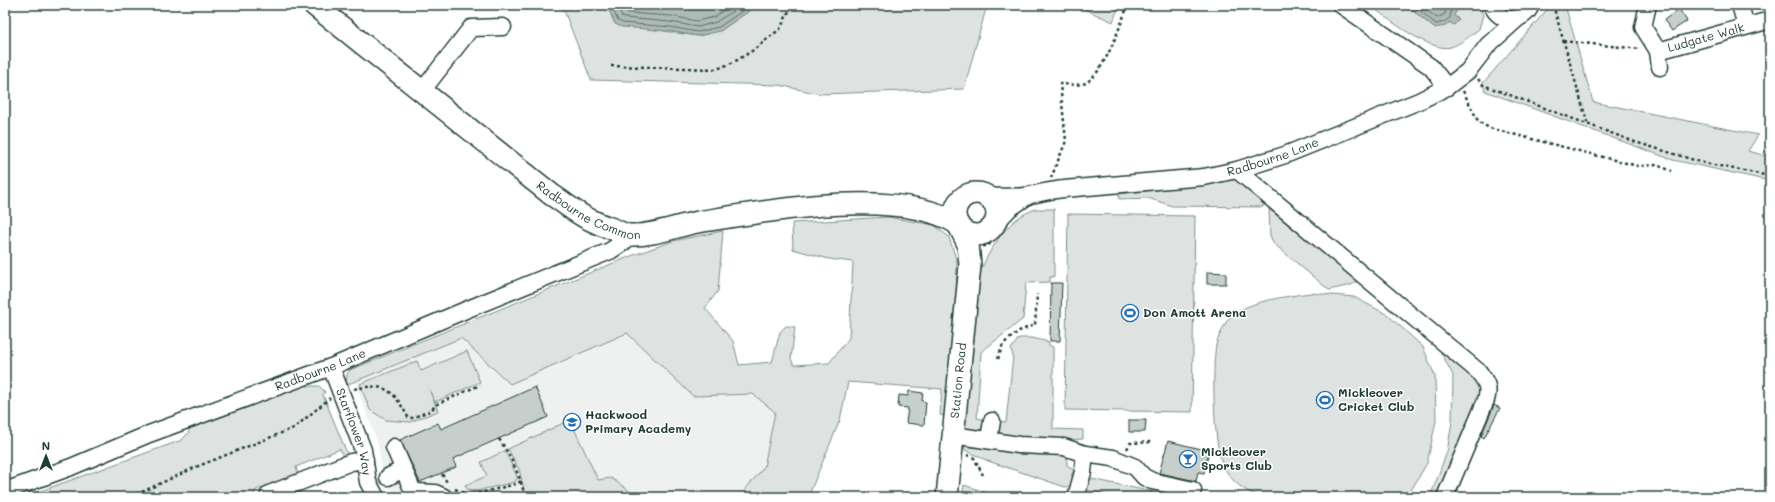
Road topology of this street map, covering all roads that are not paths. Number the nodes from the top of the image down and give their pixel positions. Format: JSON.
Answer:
{"nodes":[{"id":1,"x":314,"y":5,"type":"edge"},
{"id":2,"x":1341,"y":5,"type":"edge"},
{"id":3,"x":1531,"y":5,"type":"edge"},
{"id":4,"x":1648,"y":5,"type":"edge"},
{"id":5,"x":1740,"y":5,"type":"edge"},
{"id":6,"x":1492,"y":6,"type":"edge"},
{"id":7,"x":1517,"y":19,"type":"junction"},
{"id":8,"x":1770,"y":20,"type":"edge"},
{"id":9,"x":1746,"y":26,"type":"junction"},
{"id":10,"x":503,"y":27,"type":"dead end"},
{"id":11,"x":1488,"y":45,"type":"junction"},
{"id":12,"x":1658,"y":51,"type":"junction"},
{"id":13,"x":1660,"y":68,"type":"dead end"},
{"id":14,"x":1457,"y":80,"type":"junction"},
{"id":15,"x":422,"y":91,"type":"junction"},
{"id":16,"x":1237,"y":170,"type":"junction"},
{"id":17,"x":986,"y":196,"type":"junction"},
{"id":18,"x":1029,"y":196,"type":"junction"},
{"id":19,"x":964,"y":197,"type":"junction"},
{"id":20,"x":925,"y":210,"type":"junction"},
{"id":21,"x":959,"y":225,"type":"junction"},
{"id":22,"x":992,"y":228,"type":"junction"},
{"id":23,"x":629,"y":235,"type":"junction"},
{"id":24,"x":970,"y":265,"type":"junction"},
{"id":25,"x":331,"y":367,"type":"junction"},
{"id":26,"x":992,"y":421,"type":"dead end"},
{"id":27,"x":989,"y":439,"type":"junction"},
{"id":28,"x":952,"y":444,"type":"junction"},
{"id":29,"x":394,"y":447,"type":"dead end"},
{"id":30,"x":1085,"y":454,"type":"junction"},
{"id":31,"x":365,"y":460,"type":"junction"},
{"id":32,"x":403,"y":469,"type":"junction"},
{"id":33,"x":388,"y":477,"type":"dead end"},
{"id":34,"x":1193,"y":490,"type":"dead end"},
{"id":35,"x":5,"y":491,"type":"edge"},
{"id":36,"x":269,"y":494,"type":"dead end"},
{"id":37,"x":376,"y":497,"type":"edge"},
{"id":38,"x":444,"y":497,"type":"edge"},
{"id":39,"x":947,"y":497,"type":"edge"},
{"id":40,"x":1076,"y":497,"type":"edge"},
{"id":41,"x":1445,"y":497,"type":"edge"}],
"edges":[{"from":1,"to":15,"type":"main road","name":"Radbourne Common"},
{"from":2,"to":14,"type":"street"},
{"from":3,"to":7,"type":"street","name":"Radbourne Lane"},
{"from":4,"to":12,"type":"street"},
{"from":5,"to":9,"type":"street"},
{"from":6,"to":7,"type":"street"},
{"from":6,"to":11,"type":"street","name":"Radbourne Lane"},
{"from":7,"to":11,"type":"street","name":"Radbourne Lane"},
{"from":8,"to":9,"type":"street","name":"Ludgate Walk"},
{"from":9,"to":12,"type":"street","name":"Ludgate Walk"},
{"from":10,"to":15,"type":"street"},
{"from":11,"to":14,"type":"street","name":"Radbourne Lane"},
{"from":12,"to":13,"type":"street","name":"Ludgate Walk"},
{"from":14,"to":16,"type":"street","name":"Radbourne Lane"},
{"from":15,"to":23,"type":"main road","name":"Radbourne Common"},
{"from":16,"to":18,"type":"street","name":"Radbourne Lane"},
{"from":16,"to":41,"type":"street"},
{"from":17,"to":18,"type":"street","name":"Radbourne Lane"},
{"from":17,"to":19,"type":"main road"},
{"from":17,"to":22,"type":"main road"},
{"from":18,"to":22,"type":"street","name":"Radbourne Lane"},
{"from":19,"to":20,"type":"main road","name":"Radbourne Common"},
{"from":19,"to":21,"type":"main road"},
{"from":20,"to":21,"type":"main road","name":"Radbourne Common"},
{"from":20,"to":23,"type":"main road","name":"Radbourne Common"},
{"from":21,"to":22,"type":"main road"},
{"from":21,"to":24,"type":"main road","name":"Station Road"},
{"from":22,"to":24,"type":"main road","name":"Station Road"},
{"from":23,"to":25,"type":"street","name":"Radbourne Lane"},
{"from":24,"to":28,"type":"main road","name":"Station Road"},
{"from":25,"to":31,"type":"street","name":"Starflower Way"},
{"from":25,"to":35,"type":"street","name":"Radbourne Lane"},
{"from":26,"to":27,"type":"street"},
{"from":27,"to":28,"type":"street"},
{"from":27,"to":30,"type":"street"},
{"from":28,"to":39,"type":"main road","name":"Station Road"},
{"from":29,"to":32,"type":"street"},
{"from":30,"to":34,"type":"street"},
{"from":30,"to":40,"type":"street"},
{"from":31,"to":36,"type":"street"},
{"from":31,"to":37,"type":"street","name":"Starflower Way"},
{"from":32,"to":33,"type":"street"},
{"from":32,"to":38,"type":"street"}]}
